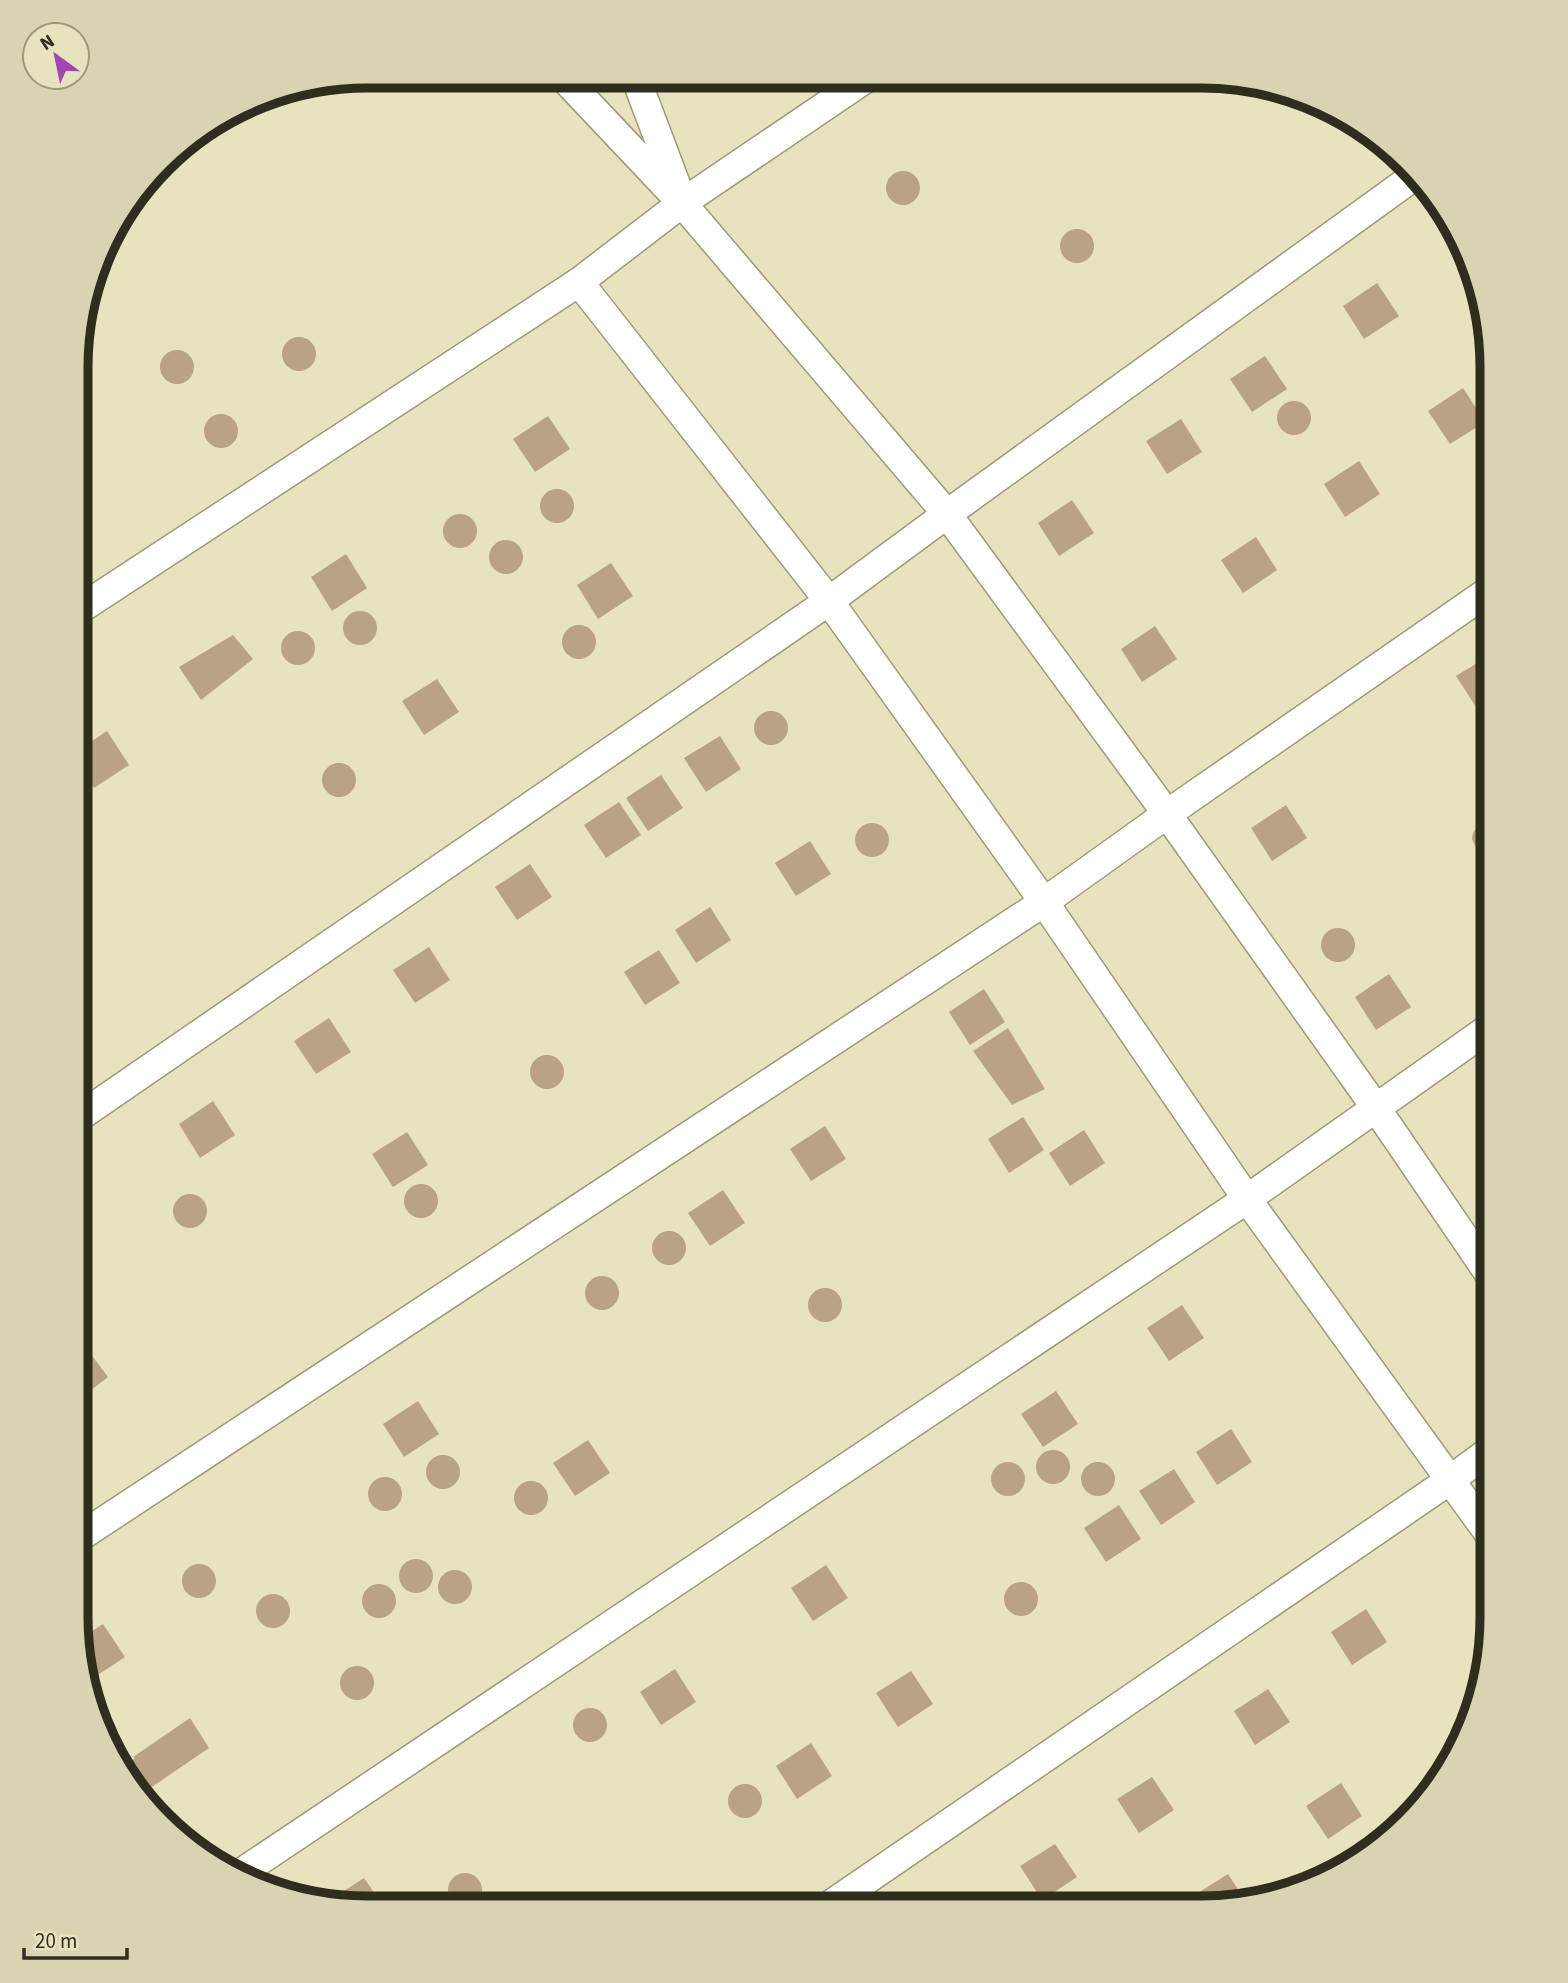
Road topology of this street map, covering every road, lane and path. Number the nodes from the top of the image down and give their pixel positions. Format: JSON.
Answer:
{"nodes":[{"id":1,"x":573,"y":88,"type":"edge"},
{"id":2,"x":639,"y":88,"type":"edge"},
{"id":3,"x":853,"y":88,"type":"edge"},
{"id":4,"x":1409,"y":180,"type":"edge"},
{"id":5,"x":682,"y":203,"type":"junction"},
{"id":6,"x":579,"y":282,"type":"junction"},
{"id":7,"x":947,"y":514,"type":"junction"},
{"id":8,"x":1480,"y":596,"type":"edge"},
{"id":9,"x":829,"y":601,"type":"junction"},
{"id":10,"x":88,"y":604,"type":"edge"},
{"id":11,"x":1167,"y":814,"type":"junction"},
{"id":12,"x":1044,"y":902,"type":"junction"},
{"id":13,"x":1480,"y":1034,"type":"edge"},
{"id":14,"x":1376,"y":1108,"type":"junction"},
{"id":15,"x":88,"y":1111,"type":"edge"},
{"id":16,"x":1247,"y":1199,"type":"junction"},
{"id":17,"x":1480,"y":1260,"type":"edge"},
{"id":18,"x":1480,"y":1458,"type":"edge"},
{"id":19,"x":1451,"y":1480,"type":"junction"},
{"id":20,"x":1480,"y":1521,"type":"edge"},
{"id":21,"x":88,"y":1531,"type":"edge"},
{"id":22,"x":247,"y":1869,"type":"edge"},
{"id":23,"x":843,"y":1896,"type":"edge"}],
"edges":[{"from":1,"to":5,"type":"street"},
{"from":2,"to":5,"type":"street"},
{"from":3,"to":5,"type":"street"},
{"from":4,"to":7,"type":"street"},
{"from":5,"to":6,"type":"street"},
{"from":5,"to":7,"type":"street"},
{"from":6,"to":9,"type":"street"},
{"from":6,"to":10,"type":"street"},
{"from":7,"to":9,"type":"street"},
{"from":7,"to":11,"type":"street"},
{"from":8,"to":11,"type":"street"},
{"from":9,"to":12,"type":"street"},
{"from":9,"to":15,"type":"street"},
{"from":11,"to":12,"type":"street"},
{"from":11,"to":14,"type":"street"},
{"from":12,"to":16,"type":"street"},
{"from":12,"to":21,"type":"street"},
{"from":13,"to":14,"type":"street"},
{"from":14,"to":16,"type":"street"},
{"from":14,"to":17,"type":"street"},
{"from":16,"to":19,"type":"street"},
{"from":16,"to":22,"type":"street"},
{"from":18,"to":19,"type":"street"},
{"from":19,"to":20,"type":"street"},
{"from":19,"to":23,"type":"street"}]}
